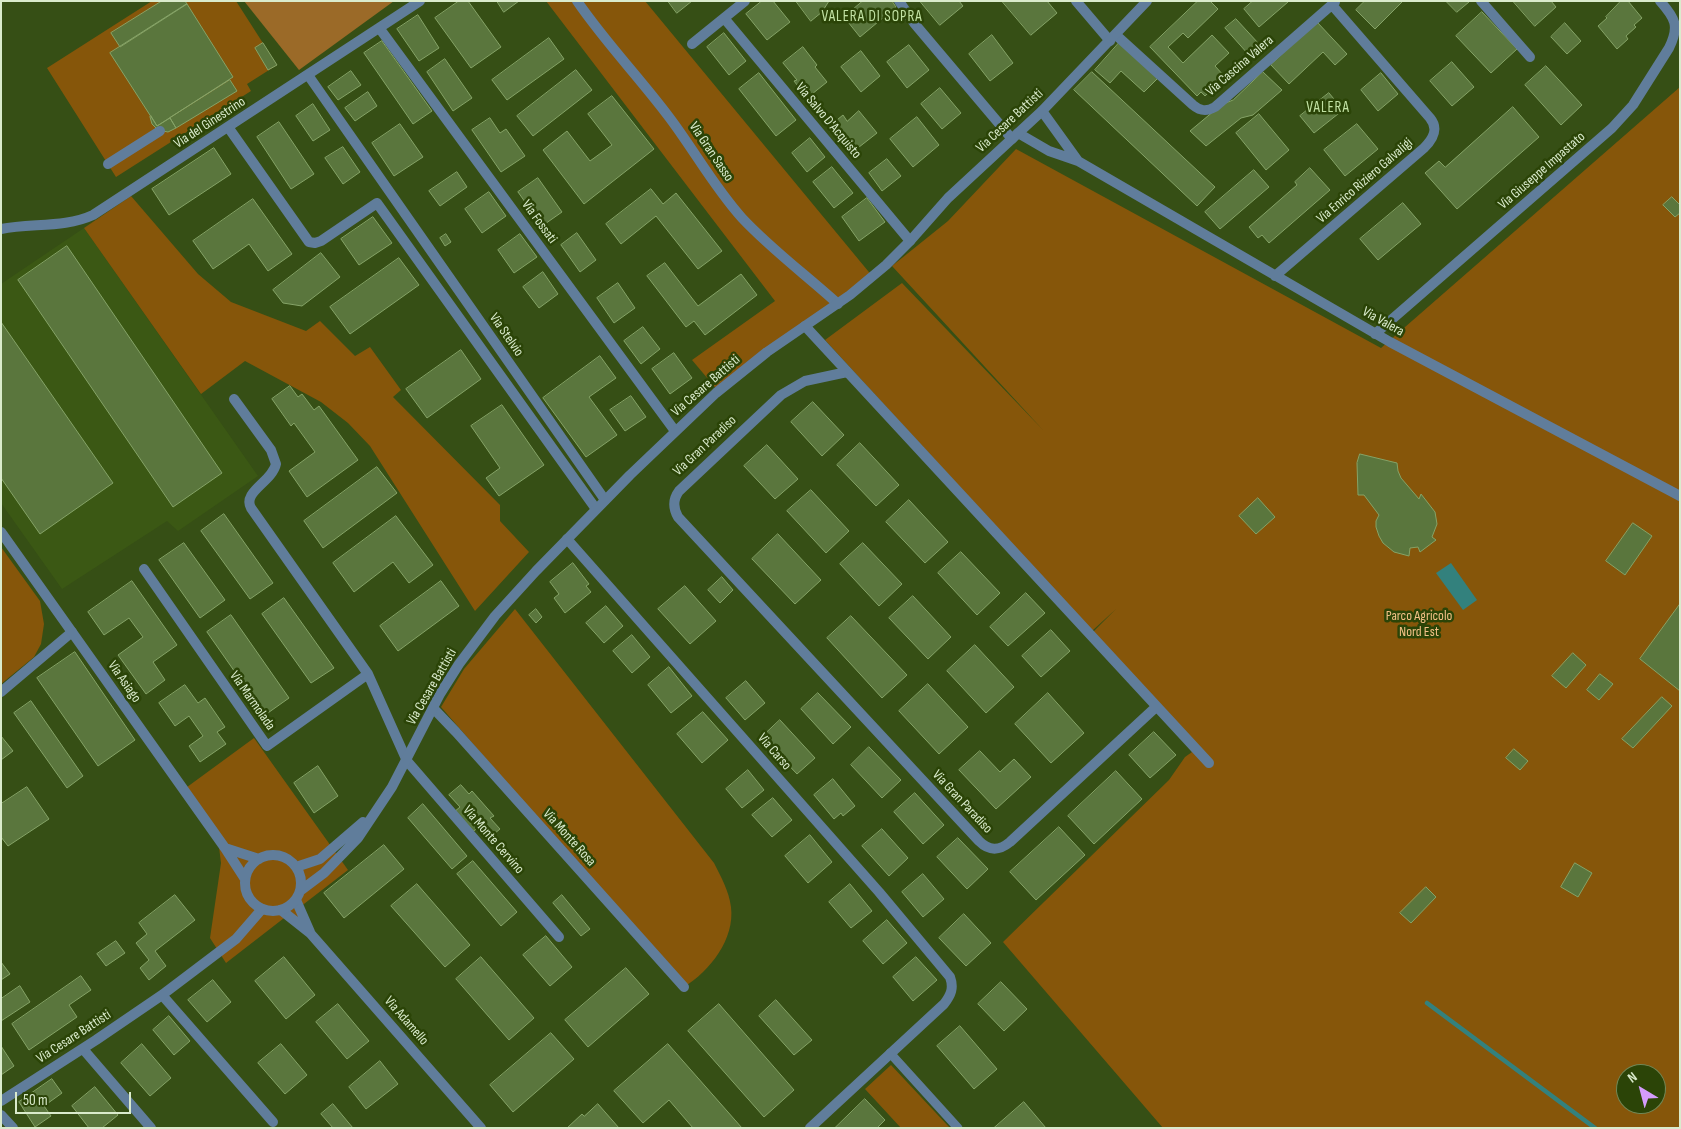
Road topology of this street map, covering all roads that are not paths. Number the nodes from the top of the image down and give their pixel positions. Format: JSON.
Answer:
{"nodes":[{"id":1,"x":420,"y":1,"type":"edge"},
{"id":2,"x":577,"y":1,"type":"edge"},
{"id":3,"x":745,"y":1,"type":"edge"},
{"id":4,"x":899,"y":1,"type":"edge"},
{"id":5,"x":1076,"y":1,"type":"edge"},
{"id":6,"x":1147,"y":1,"type":"edge"},
{"id":7,"x":1480,"y":1,"type":"edge"},
{"id":8,"x":1660,"y":1,"type":"edge"},
{"id":9,"x":1334,"y":3,"type":"edge"},
{"id":10,"x":724,"y":18,"type":"junction"},
{"id":11,"x":380,"y":29,"type":"junction"},
{"id":12,"x":1113,"y":38,"type":"junction"},
{"id":13,"x":692,"y":44,"type":"dead end"},
{"id":14,"x":1530,"y":57,"type":"dead end"},
{"id":15,"x":308,"y":76,"type":"junction"},
{"id":16,"x":1042,"y":111,"type":"junction"},
{"id":17,"x":228,"y":127,"type":"junction"},
{"id":18,"x":160,"y":131,"type":"dead end"},
{"id":19,"x":1015,"y":136,"type":"junction"},
{"id":20,"x":1078,"y":161,"type":"junction"},
{"id":21,"x":108,"y":164,"type":"dead end"},
{"id":22,"x":384,"y":185,"type":"junction"},
{"id":23,"x":377,"y":203,"type":"junction"},
{"id":24,"x":1,"y":229,"type":"edge"},
{"id":25,"x":910,"y":241,"type":"junction"},
{"id":26,"x":1275,"y":276,"type":"junction"},
{"id":27,"x":838,"y":304,"type":"junction"},
{"id":28,"x":805,"y":326,"type":"junction"},
{"id":29,"x":1375,"y":334,"type":"junction"},
{"id":30,"x":846,"y":372,"type":"junction"},
{"id":31,"x":234,"y":399,"type":"dead end"},
{"id":32,"x":675,"y":431,"type":"junction"},
{"id":33,"x":1680,"y":496,"type":"edge"},
{"id":34,"x":605,"y":500,"type":"junction"},
{"id":35,"x":596,"y":509,"type":"junction"},
{"id":36,"x":1,"y":533,"type":"edge"},
{"id":37,"x":567,"y":539,"type":"junction"},
{"id":38,"x":144,"y":569,"type":"dead end"},
{"id":39,"x":72,"y":632,"type":"junction"},
{"id":40,"x":368,"y":674,"type":"junction"},
{"id":41,"x":1,"y":692,"type":"edge"},
{"id":42,"x":1156,"y":707,"type":"junction"},
{"id":43,"x":433,"y":708,"type":"junction"},
{"id":44,"x":407,"y":760,"type":"junction"},
{"id":45,"x":1209,"y":763,"type":"dead end"},
{"id":46,"x":379,"y":808,"type":"junction"},
{"id":47,"x":225,"y":848,"type":"junction"},
{"id":48,"x":259,"y":859,"type":"junction"},
{"id":49,"x":296,"y":867,"type":"junction"},
{"id":50,"x":245,"y":879,"type":"junction"},
{"id":51,"x":298,"y":896,"type":"junction"},
{"id":52,"x":262,"y":909,"type":"junction"},
{"id":53,"x":281,"y":910,"type":"junction"},
{"id":54,"x":310,"y":932,"type":"junction"},
{"id":55,"x":559,"y":937,"type":"dead end"},
{"id":56,"x":684,"y":988,"type":"dead end"},
{"id":57,"x":162,"y":995,"type":"junction"},
{"id":58,"x":83,"y":1049,"type":"junction"},
{"id":59,"x":890,"y":1053,"type":"junction"},
{"id":60,"x":1,"y":1101,"type":"edge"},
{"id":61,"x":1,"y":1115,"type":"edge"},
{"id":62,"x":273,"y":1122,"type":"dead end"},
{"id":63,"x":13,"y":1128,"type":"edge"},
{"id":64,"x":151,"y":1128,"type":"edge"},
{"id":65,"x":480,"y":1128,"type":"edge"},
{"id":66,"x":810,"y":1128,"type":"edge"},
{"id":67,"x":958,"y":1128,"type":"edge"}],
"edges":[{"from":1,"to":11,"type":"street","name":"Via del Ginestrino"},
{"from":2,"to":27,"type":"street","name":"Via Gran Sasso"},
{"from":3,"to":10,"type":"street"},
{"from":4,"to":19,"type":"street","name":"Via Valera"},
{"from":5,"to":12,"type":"street"},
{"from":6,"to":12,"type":"street","name":"Via Cesare Battisti"},
{"from":7,"to":14,"type":"street"},
{"from":8,"to":29,"type":"street","name":"Via Giuseppe Impastato"},
{"from":9,"to":12,"type":"street","name":"Via Cascina Valera"},
{"from":9,"to":26,"type":"street","name":"Via Enrico Riziero Galvaligi"},
{"from":10,"to":13,"type":"street"},
{"from":10,"to":25,"type":"street","name":"Via Salvo D'Acquisto"},
{"from":11,"to":15,"type":"street","name":"Via del Ginestrino"},
{"from":11,"to":32,"type":"street","name":"Via Fossati"},
{"from":12,"to":16,"type":"street","name":"Via Cesare Battisti"},
{"from":15,"to":17,"type":"street","name":"Via del Ginestrino"},
{"from":15,"to":22,"type":"street","name":"Via Stelvio"},
{"from":16,"to":19,"type":"street","name":"Via Cesare Battisti"},
{"from":16,"to":20,"type":"street","name":"Via Valera"},
{"from":17,"to":23,"type":"street"},
{"from":17,"to":24,"type":"street","name":"Via del Ginestrino"},
{"from":18,"to":21,"type":"street"},
{"from":19,"to":20,"type":"street","name":"Via Valera"},
{"from":19,"to":25,"type":"street","name":"Via Cesare Battisti"},
{"from":20,"to":26,"type":"street","name":"Via Valera"},
{"from":22,"to":23,"type":"street"},
{"from":22,"to":34,"type":"street","name":"Via Stelvio"},
{"from":23,"to":35,"type":"street","name":"Via Stelvio"},
{"from":25,"to":27,"type":"street","name":"Via Cesare Battisti"},
{"from":26,"to":29,"type":"street","name":"Via Valera"},
{"from":27,"to":28,"type":"street","name":"Via Cesare Battisti"},
{"from":28,"to":30,"type":"street"},
{"from":28,"to":32,"type":"street","name":"Via Cesare Battisti"},
{"from":29,"to":33,"type":"street","name":"Via Valera"},
{"from":30,"to":42,"type":"street"},
{"from":30,"to":42,"type":"street","name":"Via Gran Paradiso"},
{"from":31,"to":40,"type":"street"},
{"from":32,"to":34,"type":"street","name":"Via Cesare Battisti"},
{"from":34,"to":35,"type":"street","name":"Via Cesare Battisti"},
{"from":35,"to":37,"type":"street","name":"Via Cesare Battisti"},
{"from":36,"to":39,"type":"street","name":"Via Asiago"},
{"from":37,"to":43,"type":"street","name":"Via Cesare Battisti"},
{"from":37,"to":59,"type":"street","name":"Via Carso"},
{"from":38,"to":40,"type":"street","name":"Via Marmolada"},
{"from":39,"to":41,"type":"street"},
{"from":39,"to":47,"type":"street","name":"Via Asiago"},
{"from":40,"to":44,"type":"street"},
{"from":42,"to":45,"type":"street"},
{"from":43,"to":44,"type":"street","name":"Via Cesare Battisti"},
{"from":43,"to":56,"type":"street","name":"Via Monte Rosa"},
{"from":44,"to":46,"type":"street","name":"Via Cesare Battisti"},
{"from":44,"to":55,"type":"street","name":"Via Monte Cervino"},
{"from":46,"to":49,"type":"street","name":"Via Cesare Battisti"},
{"from":46,"to":51,"type":"street","name":"Via Cesare Battisti"},
{"from":47,"to":48,"type":"street"},
{"from":47,"to":50,"type":"street","name":"Via Asiago"},
{"from":48,"to":49,"type":"street"},
{"from":48,"to":50,"type":"street"},
{"from":49,"to":51,"type":"street"},
{"from":50,"to":52,"type":"street"},
{"from":51,"to":53,"type":"street"},
{"from":51,"to":54,"type":"street","name":"Via Adamello"},
{"from":52,"to":53,"type":"street"},
{"from":52,"to":57,"type":"street","name":"Via Cesare Battisti"},
{"from":53,"to":54,"type":"street","name":"Via Adamello"},
{"from":54,"to":65,"type":"street","name":"Via Adamello"},
{"from":57,"to":58,"type":"street","name":"Via Cesare Battisti"},
{"from":57,"to":62,"type":"street"},
{"from":58,"to":60,"type":"street","name":"Via Cesare Battisti"},
{"from":58,"to":64,"type":"street"},
{"from":59,"to":66,"type":"street"},
{"from":59,"to":67,"type":"lane"},
{"from":61,"to":63,"type":"street"}]}
